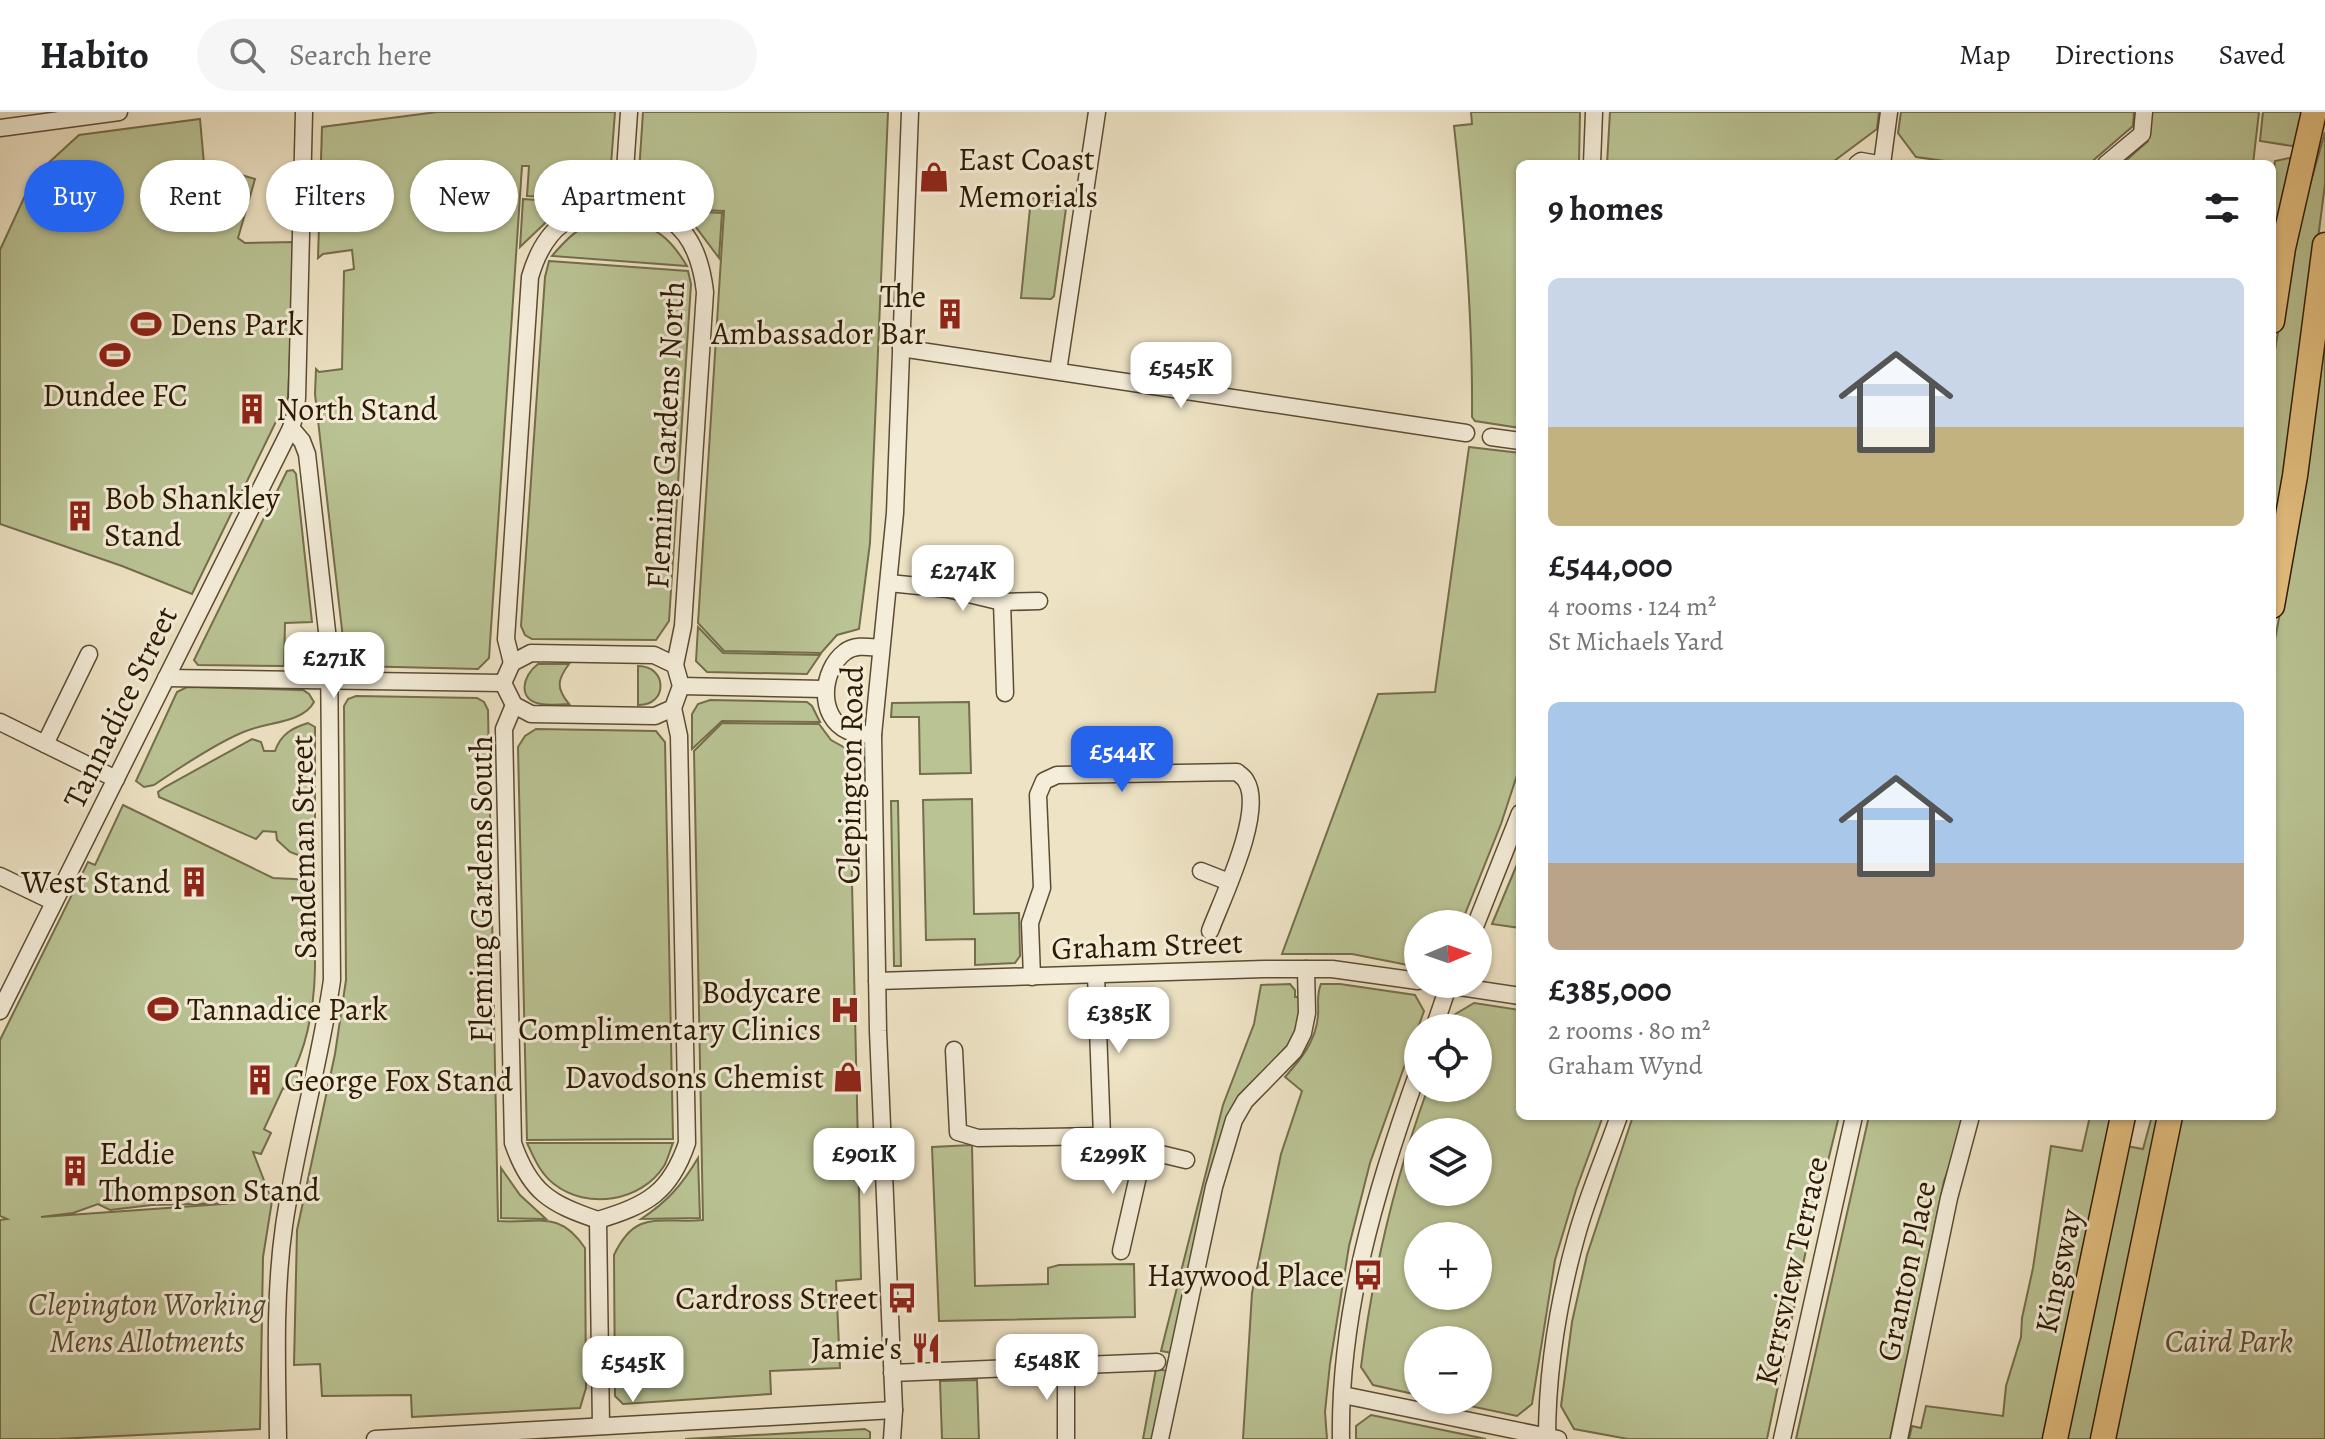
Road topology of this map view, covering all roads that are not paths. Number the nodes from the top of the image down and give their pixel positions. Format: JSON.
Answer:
{"nodes":[{"id":1,"x":119,"y":112,"type":"edge"},
{"id":2,"x":304,"y":112,"type":"edge"},
{"id":3,"x":629,"y":112,"type":"edge"},
{"id":4,"x":910,"y":112,"type":"edge"},
{"id":5,"x":1097,"y":112,"type":"edge"},
{"id":6,"x":1594,"y":112,"type":"edge"},
{"id":7,"x":1889,"y":112,"type":"edge"},
{"id":8,"x":2144,"y":112,"type":"edge"},
{"id":9,"x":2314,"y":112,"type":"edge"},
{"id":10,"x":0,"y":128,"type":"edge"},
{"id":11,"x":626,"y":160,"type":"edge"},
{"id":12,"x":1592,"y":160,"type":"edge"},
{"id":13,"x":1881,"y":160,"type":"edge"},
{"id":14,"x":2111,"y":160,"type":"edge"},
{"id":15,"x":552,"y":232,"type":"edge"},
{"id":16,"x":681,"y":232,"type":"edge"},
{"id":17,"x":2325,"y":245,"type":"edge"},
{"id":18,"x":2276,"y":294,"type":"edge"},
{"id":19,"x":901,"y":348,"type":"junction"},
{"id":20,"x":1058,"y":371,"type":"junction"},
{"id":21,"x":291,"y":428,"type":"junction"},
{"id":22,"x":1466,"y":433,"type":"dead end"},
{"id":23,"x":1491,"y":437,"type":"dead end"},
{"id":24,"x":1516,"y":440,"type":"edge"},
{"id":25,"x":889,"y":583,"type":"junction"},
{"id":26,"x":2276,"y":583,"type":"edge"},
{"id":27,"x":1039,"y":601,"type":"dead end"},
{"id":28,"x":1002,"y":602,"type":"junction"},
{"id":29,"x":881,"y":648,"type":"junction"},
{"id":30,"x":89,"y":654,"type":"dead end"},
{"id":31,"x":512,"y":663,"type":"junction"},
{"id":32,"x":675,"y":665,"type":"junction"},
{"id":33,"x":166,"y":678,"type":"junction"},
{"id":34,"x":329,"y":680,"type":"junction"},
{"id":35,"x":503,"y":683,"type":"junction"},
{"id":36,"x":681,"y":686,"type":"junction"},
{"id":37,"x":824,"y":689,"type":"junction"},
{"id":38,"x":1005,"y":693,"type":"dead end"},
{"id":39,"x":514,"y":705,"type":"junction"},
{"id":40,"x":673,"y":708,"type":"junction"},
{"id":41,"x":0,"y":722,"type":"edge"},
{"id":42,"x":873,"y":735,"type":"junction"},
{"id":43,"x":45,"y":744,"type":"junction"},
{"id":44,"x":116,"y":779,"type":"junction"},
{"id":45,"x":1516,"y":823,"type":"edge"},
{"id":46,"x":1201,"y":871,"type":"dead end"},
{"id":47,"x":0,"y":876,"type":"edge"},
{"id":48,"x":1229,"y":882,"type":"junction"},
{"id":49,"x":54,"y":902,"type":"junction"},
{"id":50,"x":1482,"y":910,"type":"edge"},
{"id":51,"x":1210,"y":931,"type":"dead end"},
{"id":52,"x":1306,"y":969,"type":"junction"},
{"id":53,"x":1096,"y":975,"type":"junction"},
{"id":54,"x":1032,"y":977,"type":"junction"},
{"id":55,"x":1404,"y":979,"type":"edge"},
{"id":56,"x":877,"y":981,"type":"junction"},
{"id":57,"x":1492,"y":991,"type":"edge"},
{"id":58,"x":1516,"y":995,"type":"edge"},
{"id":59,"x":0,"y":1011,"type":"edge"},
{"id":60,"x":954,"y":1050,"type":"dead end"},
{"id":61,"x":1407,"y":1102,"type":"edge"},
{"id":62,"x":1618,"y":1120,"type":"edge"},
{"id":63,"x":1853,"y":1120,"type":"edge"},
{"id":64,"x":1970,"y":1120,"type":"edge"},
{"id":65,"x":2122,"y":1120,"type":"edge"},
{"id":66,"x":2169,"y":1120,"type":"edge"},
{"id":67,"x":1102,"y":1136,"type":"junction"},
{"id":68,"x":1144,"y":1150,"type":"junction"},
{"id":69,"x":1186,"y":1160,"type":"dead end"},
{"id":70,"x":598,"y":1220,"type":"junction"},
{"id":71,"x":1121,"y":1251,"type":"dead end"},
{"id":72,"x":1157,"y":1362,"type":"dead end"},
{"id":73,"x":1066,"y":1366,"type":"junction"},
{"id":74,"x":892,"y":1373,"type":"junction"},
{"id":75,"x":1343,"y":1395,"type":"junction"},
{"id":76,"x":894,"y":1410,"type":"junction"},
{"id":77,"x":590,"y":1431,"type":"edge"},
{"id":78,"x":1550,"y":1438,"type":"edge"},
{"id":79,"x":278,"y":1439,"type":"edge"},
{"id":80,"x":375,"y":1439,"type":"edge"},
{"id":81,"x":892,"y":1439,"type":"edge"},
{"id":82,"x":1066,"y":1439,"type":"edge"},
{"id":83,"x":1160,"y":1439,"type":"edge"},
{"id":84,"x":1341,"y":1439,"type":"edge"},
{"id":85,"x":1782,"y":1439,"type":"edge"},
{"id":86,"x":1899,"y":1439,"type":"edge"},
{"id":87,"x":2055,"y":1439,"type":"edge"},
{"id":88,"x":2103,"y":1439,"type":"edge"}],
"edges":[{"from":1,"to":10,"type":"street"},
{"from":2,"to":21,"type":"street"},
{"from":3,"to":11,"type":"street"},
{"from":4,"to":19,"type":"street","name":"Clepington Road"},
{"from":5,"to":20,"type":"street"},
{"from":6,"to":12,"type":"street"},
{"from":7,"to":13,"type":"street"},
{"from":8,"to":14,"type":"street"},
{"from":9,"to":18,"type":"highway"},
{"from":15,"to":31,"type":"street"},
{"from":16,"to":32,"type":"street","name":"Fleming Gardens North"},
{"from":17,"to":26,"type":"highway"},
{"from":19,"to":20,"type":"street"},
{"from":19,"to":25,"type":"street","name":"Clepington Road"},
{"from":20,"to":22,"type":"street"},
{"from":21,"to":33,"type":"street","name":"Tannadice Street"},
{"from":21,"to":34,"type":"street","name":"Sandeman Street"},
{"from":23,"to":24,"type":"street"},
{"from":25,"to":28,"type":"street"},
{"from":25,"to":29,"type":"street","name":"Clepington Road"},
{"from":27,"to":28,"type":"street"},
{"from":28,"to":38,"type":"street"},
{"from":29,"to":37,"type":"street"},
{"from":29,"to":42,"type":"street","name":"Clepington Road"},
{"from":30,"to":43,"type":"street"},
{"from":31,"to":32,"type":"street"},
{"from":31,"to":35,"type":"street"},
{"from":32,"to":36,"type":"street"},
{"from":33,"to":34,"type":"street"},
{"from":33,"to":44,"type":"street","name":"Tannadice Street"},
{"from":34,"to":35,"type":"street"},
{"from":34,"to":79,"type":"street","name":"Sandeman Street"},
{"from":35,"to":39,"type":"street"},
{"from":36,"to":37,"type":"street"},
{"from":36,"to":40,"type":"street"},
{"from":37,"to":42,"type":"street"},
{"from":39,"to":40,"type":"street"},
{"from":39,"to":70,"type":"street","name":"Fleming Gardens South"},
{"from":40,"to":70,"type":"street"},
{"from":41,"to":43,"type":"street"},
{"from":42,"to":56,"type":"street","name":"Clepington Road"},
{"from":43,"to":44,"type":"street"},
{"from":44,"to":49,"type":"street","name":"Tannadice Street"},
{"from":45,"to":50,"type":"street"},
{"from":46,"to":48,"type":"street"},
{"from":47,"to":49,"type":"street"},
{"from":48,"to":51,"type":"street"},
{"from":48,"to":54,"type":"street"},
{"from":49,"to":59,"type":"street","name":"Tannadice Street"},
{"from":52,"to":53,"type":"street","name":"Graham Street"},
{"from":52,"to":55,"type":"street","name":"Graham Street"},
{"from":52,"to":83,"type":"street"},
{"from":53,"to":54,"type":"street","name":"Graham Street"},
{"from":53,"to":67,"type":"street"},
{"from":54,"to":56,"type":"street","name":"Graham Street"},
{"from":56,"to":74,"type":"street","name":"Clepington Road"},
{"from":57,"to":58,"type":"street"},
{"from":60,"to":67,"type":"street"},
{"from":61,"to":75,"type":"street"},
{"from":62,"to":78,"type":"street"},
{"from":63,"to":85,"type":"street","name":"Kerrsview Terrace"},
{"from":64,"to":86,"type":"street","name":"Granton Place"},
{"from":65,"to":87,"type":"highway","name":"Kingsway"},
{"from":66,"to":88,"type":"highway"},
{"from":67,"to":68,"type":"street"},
{"from":68,"to":69,"type":"street"},
{"from":68,"to":71,"type":"street"},
{"from":70,"to":77,"type":"street"},
{"from":72,"to":73,"type":"street"},
{"from":73,"to":74,"type":"street"},
{"from":73,"to":82,"type":"street"},
{"from":74,"to":76,"type":"street","name":"Clepington Road"},
{"from":75,"to":78,"type":"street"},
{"from":75,"to":84,"type":"street"},
{"from":76,"to":77,"type":"street"},
{"from":76,"to":81,"type":"street","name":"Clepington Road"},
{"from":77,"to":80,"type":"street"}]}
